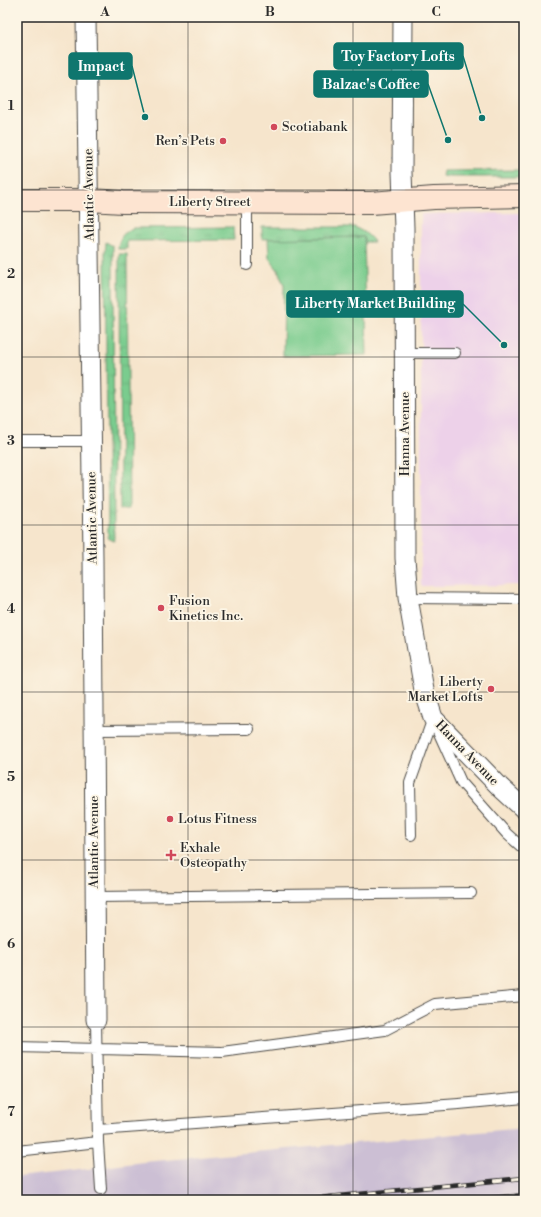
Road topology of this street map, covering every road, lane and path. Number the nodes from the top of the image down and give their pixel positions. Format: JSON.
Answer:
{"nodes":[{"id":1,"x":86,"y":17,"type":"edge"},
{"id":2,"x":403,"y":17,"type":"edge"},
{"id":3,"x":524,"y":196,"type":"edge"},
{"id":4,"x":17,"y":200,"type":"edge"},
{"id":5,"x":89,"y":200,"type":"junction"},
{"id":6,"x":403,"y":200,"type":"junction"},
{"id":7,"x":247,"y":202,"type":"junction"},
{"id":8,"x":247,"y":266,"type":"dead end"},
{"id":9,"x":404,"y":353,"type":"junction"},
{"id":10,"x":455,"y":353,"type":"dead end"},
{"id":11,"x":17,"y":441,"type":"edge"},
{"id":12,"x":91,"y":441,"type":"junction"},
{"id":13,"x":408,"y":598,"type":"junction"},
{"id":14,"x":524,"y":599,"type":"edge"},
{"id":15,"x":433,"y":718,"type":"junction"},
{"id":16,"x":249,"y":729,"type":"dead end"},
{"id":17,"x":94,"y":730,"type":"junction"},
{"id":18,"x":524,"y":809,"type":"edge"},
{"id":19,"x":411,"y":835,"type":"dead end"},
{"id":20,"x":524,"y":849,"type":"edge"},
{"id":21,"x":471,"y":893,"type":"dead end"},
{"id":22,"x":95,"y":897,"type":"junction"},
{"id":23,"x":524,"y":996,"type":"edge"},
{"id":24,"x":96,"y":1020,"type":"joint"},
{"id":25,"x":17,"y":1047,"type":"edge"},
{"id":26,"x":96,"y":1049,"type":"junction"},
{"id":27,"x":524,"y":1098,"type":"edge"},
{"id":28,"x":98,"y":1130,"type":"junction"},
{"id":29,"x":98,"y":1142,"type":"junction"},
{"id":30,"x":17,"y":1150,"type":"edge"},
{"id":31,"x":101,"y":1190,"type":"dead end"}],
"edges":[{"from":1,"to":5,"type":"street","name":"Atlantic Avenue"},
{"from":2,"to":6,"type":"street","name":"Hanna Avenue"},
{"from":3,"to":6,"type":"street","name":"Liberty Street"},
{"from":4,"to":5,"type":"street","name":"Liberty Street"},
{"from":5,"to":7,"type":"street","name":"Liberty Street"},
{"from":5,"to":12,"type":"street","name":"Atlantic Avenue"},
{"from":6,"to":7,"type":"street","name":"Liberty Street"},
{"from":6,"to":9,"type":"street","name":"Hanna Avenue"},
{"from":7,"to":8,"type":"lane"},
{"from":9,"to":10,"type":"lane"},
{"from":9,"to":13,"type":"street","name":"Hanna Avenue"},
{"from":11,"to":12,"type":"lane"},
{"from":12,"to":17,"type":"street","name":"Atlantic Avenue"},
{"from":13,"to":14,"type":"lane"},
{"from":13,"to":15,"type":"street","name":"Hanna Avenue"},
{"from":15,"to":18,"type":"street","name":"Hanna Avenue"},
{"from":15,"to":19,"type":"lane"},
{"from":15,"to":20,"type":"lane"},
{"from":16,"to":17,"type":"lane"},
{"from":17,"to":22,"type":"street","name":"Atlantic Avenue"},
{"from":21,"to":22,"type":"lane"},
{"from":22,"to":24,"type":"street","name":"Atlantic Avenue"},
{"from":23,"to":26,"type":"lane"},
{"from":24,"to":26,"type":"lane"},
{"from":25,"to":26,"type":"lane"},
{"from":26,"to":28,"type":"lane"},
{"from":27,"to":28,"type":"lane"},
{"from":28,"to":29,"type":"lane"},
{"from":29,"to":30,"type":"lane"},
{"from":29,"to":31,"type":"lane"}]}
